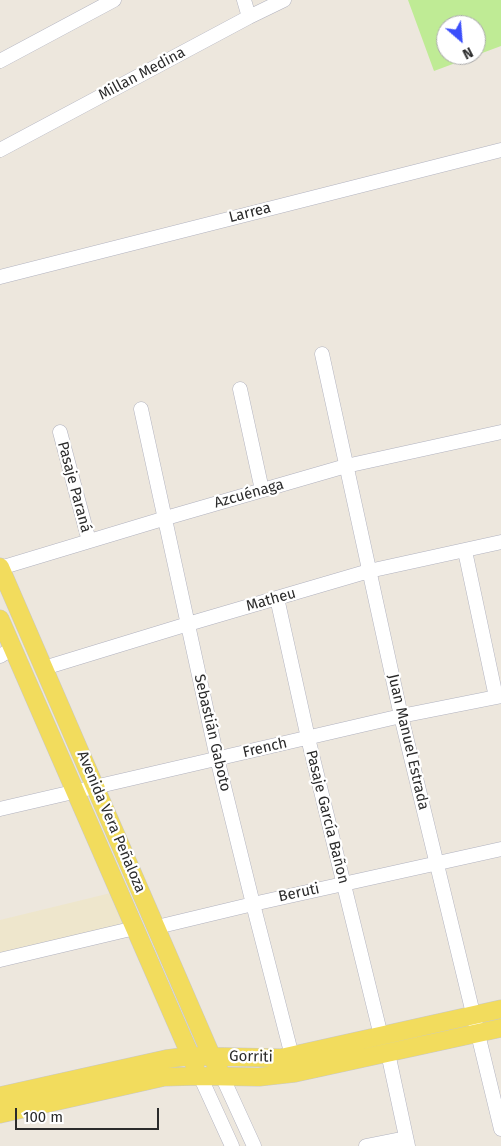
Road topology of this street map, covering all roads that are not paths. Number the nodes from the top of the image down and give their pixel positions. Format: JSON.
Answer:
{"nodes":[{"id":1,"x":114,"y":0,"type":"edge"},
{"id":2,"x":244,"y":0,"type":"edge"},
{"id":3,"x":284,"y":0,"type":"edge"},
{"id":4,"x":249,"y":17,"type":"junction"},
{"id":5,"x":0,"y":61,"type":"edge"},
{"id":6,"x":0,"y":150,"type":"edge"},
{"id":7,"x":501,"y":150,"type":"edge"},
{"id":8,"x":0,"y":277,"type":"edge"},
{"id":9,"x":322,"y":354,"type":"dead end"},
{"id":10,"x":240,"y":389,"type":"dead end"},
{"id":11,"x":140,"y":409,"type":"dead end"},
{"id":12,"x":60,"y":432,"type":"dead end"},
{"id":13,"x":501,"y":432,"type":"edge"},
{"id":14,"x":346,"y":466,"type":"junction"},
{"id":15,"x":262,"y":490,"type":"junction"},
{"id":16,"x":166,"y":518,"type":"junction"},
{"id":17,"x":89,"y":541,"type":"junction"},
{"id":18,"x":501,"y":542,"type":"edge"},
{"id":19,"x":465,"y":551,"type":"junction"},
{"id":20,"x":0,"y":568,"type":"edge"},
{"id":21,"x":368,"y":572,"type":"junction"},
{"id":22,"x":277,"y":598,"type":"junction"},
{"id":23,"x":0,"y":619,"type":"edge"},
{"id":24,"x":188,"y":624,"type":"junction"},
{"id":25,"x":6,"y":652,"type":"edge"},
{"id":26,"x":44,"y":668,"type":"junction"},
{"id":27,"x":499,"y":697,"type":"edge"},
{"id":28,"x":401,"y":716,"type":"junction"},
{"id":29,"x":308,"y":738,"type":"junction"},
{"id":30,"x":218,"y":758,"type":"junction"},
{"id":31,"x":96,"y":786,"type":"junction"},
{"id":32,"x":75,"y":792,"type":"junction"},
{"id":33,"x":0,"y":809,"type":"edge"},
{"id":34,"x":501,"y":849,"type":"edge"},
{"id":35,"x":436,"y":863,"type":"junction"},
{"id":36,"x":344,"y":884,"type":"junction"},
{"id":37,"x":253,"y":904,"type":"junction"},
{"id":38,"x":157,"y":927,"type":"junction"},
{"id":39,"x":135,"y":928,"type":"junction"},
{"id":40,"x":0,"y":960,"type":"edge"},
{"id":41,"x":501,"y":1009,"type":"edge"},
{"id":42,"x":474,"y":1015,"type":"junction"},
{"id":43,"x":501,"y":1028,"type":"edge"},
{"id":44,"x":479,"y":1033,"type":"junction"},
{"id":45,"x":382,"y":1036,"type":"junction"},
{"id":46,"x":388,"y":1053,"type":"junction"},
{"id":47,"x":190,"y":1056,"type":"junction"},
{"id":48,"x":292,"y":1056,"type":"junction"},
{"id":49,"x":212,"y":1057,"type":"junction"},
{"id":50,"x":200,"y":1076,"type":"junction"},
{"id":51,"x":222,"y":1076,"type":"junction"},
{"id":52,"x":0,"y":1096,"type":"edge"},
{"id":53,"x":0,"y":1114,"type":"edge"},
{"id":54,"x":501,"y":1129,"type":"edge"},
{"id":55,"x":407,"y":1142,"type":"edge"},
{"id":56,"x":232,"y":1146,"type":"edge"},
{"id":57,"x":254,"y":1146,"type":"edge"},
{"id":58,"x":366,"y":1146,"type":"edge"}],
"edges":[{"from":1,"to":5,"type":"street"},
{"from":2,"to":4,"type":"street"},
{"from":3,"to":4,"type":"street","name":"Millan Medina"},
{"from":4,"to":6,"type":"street","name":"Millan Medina"},
{"from":7,"to":8,"type":"street","name":"Larrea"},
{"from":9,"to":14,"type":"street","name":"Juan Manuel Estrada"},
{"from":10,"to":15,"type":"street"},
{"from":11,"to":16,"type":"street","name":"Sebastián Gaboto"},
{"from":12,"to":17,"type":"street","name":"Pasaje Paraná"},
{"from":13,"to":14,"type":"street","name":"Azcuénaga"},
{"from":14,"to":15,"type":"street","name":"Azcuénaga"},
{"from":14,"to":21,"type":"street","name":"Juan Manuel Estrada"},
{"from":15,"to":16,"type":"street","name":"Azcuénaga"},
{"from":16,"to":17,"type":"street","name":"Azcuénaga"},
{"from":16,"to":24,"type":"street","name":"Sebastián Gaboto"},
{"from":17,"to":20,"type":"street","name":"Azcuénaga"},
{"from":18,"to":19,"type":"street","name":"Matheu"},
{"from":19,"to":21,"type":"street","name":"Matheu"},
{"from":19,"to":27,"type":"street"},
{"from":20,"to":26,"type":"main road","name":"Avenida Vera Peñaloza"},
{"from":21,"to":22,"type":"street","name":"Matheu"},
{"from":21,"to":28,"type":"street","name":"Juan Manuel Estrada"},
{"from":22,"to":24,"type":"street","name":"Matheu"},
{"from":22,"to":29,"type":"street","name":"Pasaje García Bañon"},
{"from":23,"to":25,"type":"main road","name":"Avenida Vera Peñaloza"},
{"from":24,"to":26,"type":"street","name":"Matheu"},
{"from":24,"to":30,"type":"street","name":"Sebastián Gaboto"},
{"from":25,"to":32,"type":"main road","name":"Avenida Vera Peñaloza"},
{"from":26,"to":31,"type":"main road","name":"Avenida Vera Peñaloza"},
{"from":27,"to":28,"type":"street","name":"French"},
{"from":28,"to":29,"type":"street","name":"French"},
{"from":28,"to":35,"type":"street","name":"Juan Manuel Estrada"},
{"from":29,"to":30,"type":"street","name":"French"},
{"from":29,"to":36,"type":"street","name":"Pasaje García Bañon"},
{"from":30,"to":31,"type":"street","name":"French"},
{"from":30,"to":37,"type":"street","name":"Sebastián Gaboto"},
{"from":31,"to":32,"type":"street","name":"French"},
{"from":31,"to":38,"type":"main road","name":"Avenida Vera Peñaloza"},
{"from":32,"to":33,"type":"street","name":"French"},
{"from":32,"to":39,"type":"main road","name":"Avenida Vera Peñaloza"},
{"from":34,"to":35,"type":"street","name":"Beruti"},
{"from":35,"to":36,"type":"street","name":"Beruti"},
{"from":35,"to":42,"type":"street","name":"Juan Manuel Estrada"},
{"from":36,"to":37,"type":"street","name":"Beruti"},
{"from":36,"to":45,"type":"street","name":"Pasaje García Bañon"},
{"from":37,"to":38,"type":"street","name":"Beruti"},
{"from":37,"to":48,"type":"street","name":"Sebastián Gaboto"},
{"from":38,"to":49,"type":"main road","name":"Avenida Vera Peñaloza"},
{"from":39,"to":40,"type":"street"},
{"from":39,"to":47,"type":"main road","name":"Avenida Vera Peñaloza"},
{"from":41,"to":42,"type":"main road","name":"Gorriti"},
{"from":42,"to":44,"type":"street","name":"Juan Manuel Estrada"},
{"from":42,"to":45,"type":"main road","name":"Gorriti"},
{"from":43,"to":44,"type":"main road","name":"Gorriti"},
{"from":44,"to":46,"type":"main road","name":"Gorriti"},
{"from":44,"to":54,"type":"street","name":"Juan Manuel Estrada"},
{"from":45,"to":48,"type":"main road","name":"Gorriti"},
{"from":46,"to":51,"type":"main road","name":"Gorriti"},
{"from":46,"to":55,"type":"street"},
{"from":47,"to":49,"type":"main road","name":"Gorriti"},
{"from":47,"to":50,"type":"main road","name":"Avenida Vera Peñaloza"},
{"from":47,"to":52,"type":"main road","name":"Gorriti"},
{"from":48,"to":49,"type":"main road","name":"Gorriti"},
{"from":49,"to":51,"type":"main road","name":"Avenida Vera Peñaloza"},
{"from":50,"to":51,"type":"main road","name":"Gorriti"},
{"from":50,"to":53,"type":"main road","name":"Gorriti"},
{"from":50,"to":56,"type":"street"},
{"from":51,"to":57,"type":"street"},
{"from":55,"to":58,"type":"street"}]}
